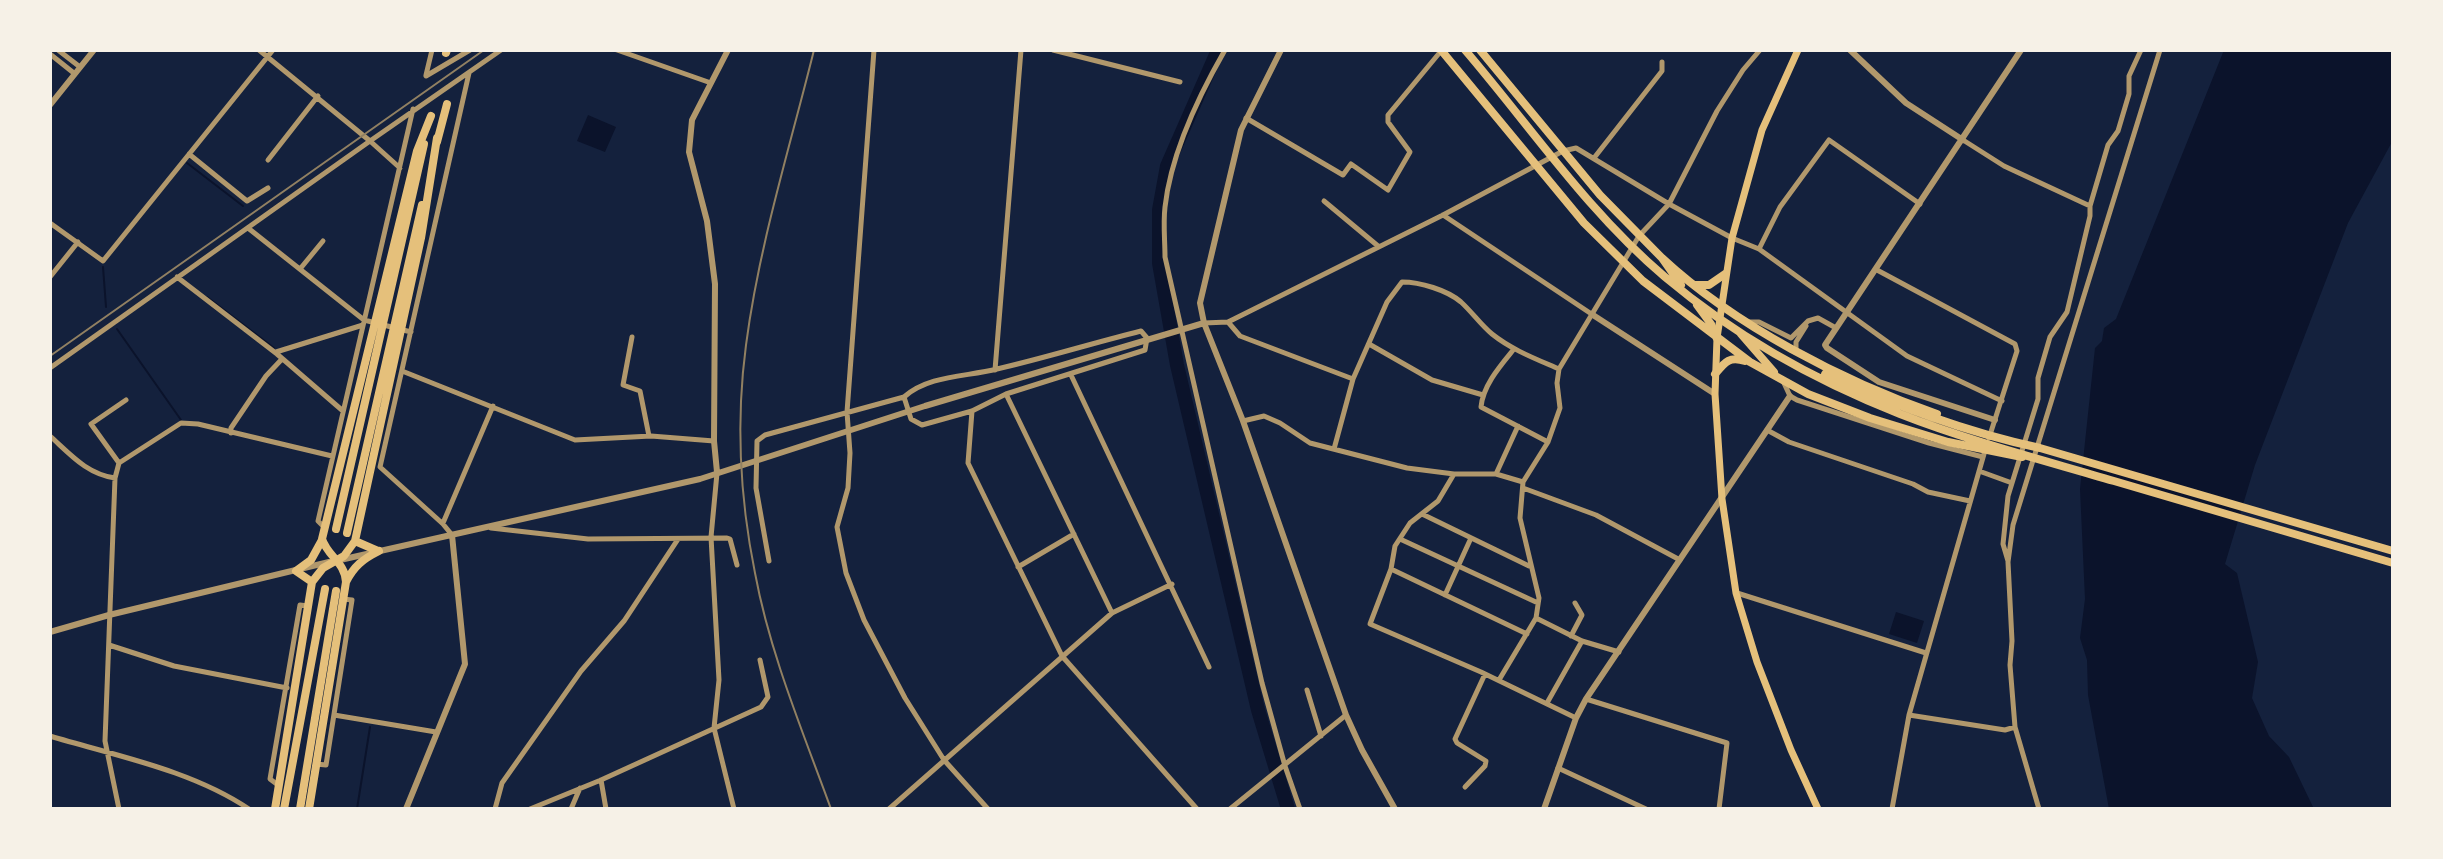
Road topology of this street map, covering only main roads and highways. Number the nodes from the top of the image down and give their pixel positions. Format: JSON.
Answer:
{"nodes":[{"id":1,"x":1441,"y":50,"type":"edge"},
{"id":2,"x":1465,"y":50,"type":"edge"},
{"id":3,"x":1472,"y":50,"type":"edge"},
{"id":4,"x":1480,"y":50,"type":"edge"},
{"id":5,"x":1798,"y":50,"type":"edge"},
{"id":6,"x":447,"y":104,"type":"dead end"},
{"id":7,"x":437,"y":138,"type":"junction"},
{"id":8,"x":1662,"y":258,"type":"junction"},
{"id":9,"x":1725,"y":274,"type":"junction"},
{"id":10,"x":1693,"y":284,"type":"junction"},
{"id":11,"x":1722,"y":307,"type":"junction"},
{"id":12,"x":1717,"y":338,"type":"junction"},
{"id":13,"x":1750,"y":362,"type":"junction"},
{"id":14,"x":1715,"y":374,"type":"junction"},
{"id":15,"x":1783,"y":381,"type":"junction"},
{"id":16,"x":2040,"y":448,"type":"junction"},
{"id":17,"x":2054,"y":464,"type":"junction"},
{"id":18,"x":336,"y":529,"type":"dead end"},
{"id":19,"x":347,"y":533,"type":"dead end"},
{"id":20,"x":322,"y":539,"type":"junction"},
{"id":21,"x":355,"y":541,"type":"junction"},
{"id":22,"x":2393,"y":551,"type":"edge"},
{"id":23,"x":337,"y":561,"type":"junction"},
{"id":24,"x":2393,"y":563,"type":"edge"},
{"id":25,"x":312,"y":582,"type":"junction"},
{"id":26,"x":346,"y":582,"type":"junction"},
{"id":27,"x":325,"y":589,"type":"dead end"},
{"id":28,"x":336,"y":591,"type":"dead end"},
{"id":29,"x":275,"y":809,"type":"edge"},
{"id":30,"x":284,"y":809,"type":"edge"},
{"id":31,"x":300,"y":809,"type":"edge"},
{"id":32,"x":309,"y":809,"type":"edge"},
{"id":33,"x":1818,"y":809,"type":"edge"}],
"edges":[{"from":1,"to":12,"type":"highway"},
{"from":2,"to":17,"type":"highway"},
{"from":3,"to":16,"type":"highway"},
{"from":4,"to":8,"type":"highway"},
{"from":5,"to":9,"type":"main road"},
{"from":6,"to":7,"type":"highway"},
{"from":7,"to":19,"type":"highway"},
{"from":7,"to":21,"type":"highway"},
{"from":8,"to":10,"type":"highway"},
{"from":8,"to":12,"type":"highway"},
{"from":9,"to":10,"type":"highway"},
{"from":9,"to":11,"type":"main road"},
{"from":10,"to":11,"type":"highway"},
{"from":11,"to":12,"type":"main road"},
{"from":11,"to":15,"type":"highway"},
{"from":11,"to":16,"type":"highway"},
{"from":12,"to":13,"type":"highway"},
{"from":12,"to":14,"type":"main road"},
{"from":13,"to":14,"type":"highway"},
{"from":13,"to":15,"type":"highway"},
{"from":14,"to":33,"type":"main road"},
{"from":15,"to":17,"type":"highway"},
{"from":16,"to":22,"type":"highway"},
{"from":17,"to":24,"type":"highway"},
{"from":18,"to":20,"type":"highway"},
{"from":20,"to":23,"type":"highway"},
{"from":20,"to":25,"type":"highway"},
{"from":21,"to":23,"type":"highway"},
{"from":21,"to":26,"type":"highway"},
{"from":23,"to":25,"type":"highway"},
{"from":23,"to":26,"type":"highway"},
{"from":25,"to":29,"type":"highway"},
{"from":26,"to":32,"type":"highway"},
{"from":27,"to":30,"type":"highway"},
{"from":28,"to":31,"type":"highway"}]}
